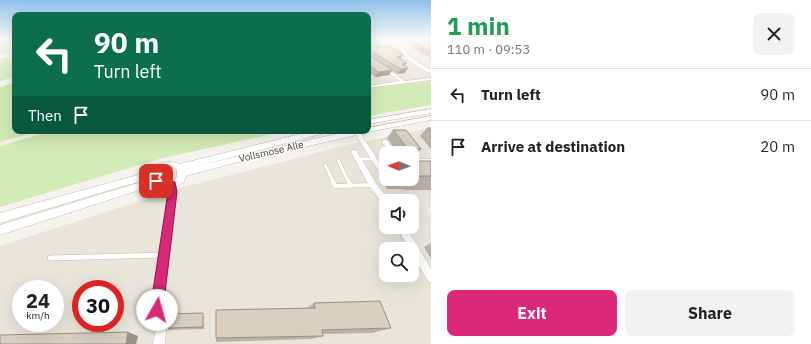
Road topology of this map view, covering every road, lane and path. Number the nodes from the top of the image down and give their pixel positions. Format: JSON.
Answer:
{"nodes":[{"id":1,"x":407,"y":55,"type":"edge"},
{"id":2,"x":371,"y":57,"type":"edge"},
{"id":3,"x":371,"y":60,"type":"edge"},
{"id":4,"x":385,"y":68,"type":"junction"},
{"id":5,"x":431,"y":72,"type":"edge"},
{"id":6,"x":431,"y":79,"type":"edge"},
{"id":7,"x":404,"y":82,"type":"junction"},
{"id":8,"x":371,"y":87,"type":"edge"},
{"id":9,"x":431,"y":111,"type":"edge"},
{"id":10,"x":431,"y":118,"type":"edge"},
{"id":11,"x":371,"y":121,"type":"edge"},
{"id":12,"x":371,"y":129,"type":"edge"},
{"id":13,"x":311,"y":134,"type":"edge"},
{"id":14,"x":346,"y":134,"type":"edge"},
{"id":15,"x":361,"y":134,"type":"edge"},
{"id":16,"x":385,"y":142,"type":"dead end"},
{"id":17,"x":388,"y":146,"type":"edge"},
{"id":18,"x":354,"y":152,"type":"dead end"},
{"id":19,"x":358,"y":159,"type":"junction"},
{"id":20,"x":374,"y":159,"type":"junction"},
{"id":21,"x":338,"y":160,"type":"dead end"},
{"id":22,"x":431,"y":160,"type":"edge"},
{"id":23,"x":419,"y":161,"type":"edge"},
{"id":24,"x":325,"y":165,"type":"dead end"},
{"id":25,"x":379,"y":166,"type":"edge"},
{"id":26,"x":181,"y":171,"type":"junction"},
{"id":27,"x":156,"y":178,"type":"junction"},
{"id":28,"x":172,"y":185,"type":"junction"},
{"id":29,"x":373,"y":185,"type":"junction"},
{"id":30,"x":351,"y":186,"type":"junction"},
{"id":31,"x":380,"y":194,"type":"edge"},
{"id":32,"x":0,"y":218,"type":"edge"},
{"id":33,"x":0,"y":230,"type":"edge"},
{"id":34,"x":405,"y":234,"type":"edge"},
{"id":35,"x":165,"y":255,"type":"junction"},
{"id":36,"x":50,"y":258,"type":"dead end"},
{"id":37,"x":431,"y":278,"type":"edge"},
{"id":38,"x":159,"y":344,"type":"edge"}],
"edges":[{"from":1,"to":5,"type":"street"},
{"from":2,"to":4,"type":"street"},
{"from":3,"to":4,"type":"street"},
{"from":4,"to":7,"type":"street"},
{"from":6,"to":7,"type":"street"},
{"from":7,"to":8,"type":"street"},
{"from":9,"to":11,"type":"street"},
{"from":10,"to":12,"type":"street"},
{"from":13,"to":26,"type":"street","name":"Vollsmose Alle"},
{"from":14,"to":26,"type":"street","name":"Vollsmose Alle"},
{"from":15,"to":20,"type":"street"},
{"from":16,"to":17,"type":"street"},
{"from":18,"to":19,"type":"street"},
{"from":19,"to":20,"type":"lane"},
{"from":19,"to":29,"type":"street"},
{"from":20,"to":25,"type":"street"},
{"from":21,"to":30,"type":"lane"},
{"from":22,"to":23,"type":"street"},
{"from":24,"to":30,"type":"lane"},
{"from":26,"to":27,"type":"street"},
{"from":26,"to":28,"type":"street"},
{"from":27,"to":28,"type":"street"},
{"from":27,"to":32,"type":"street"},
{"from":27,"to":33,"type":"street"},
{"from":28,"to":35,"type":"street"},
{"from":29,"to":30,"type":"lane"},
{"from":29,"to":31,"type":"street"},
{"from":34,"to":37,"type":"street"},
{"from":35,"to":36,"type":"lane"},
{"from":35,"to":38,"type":"street"}]}
